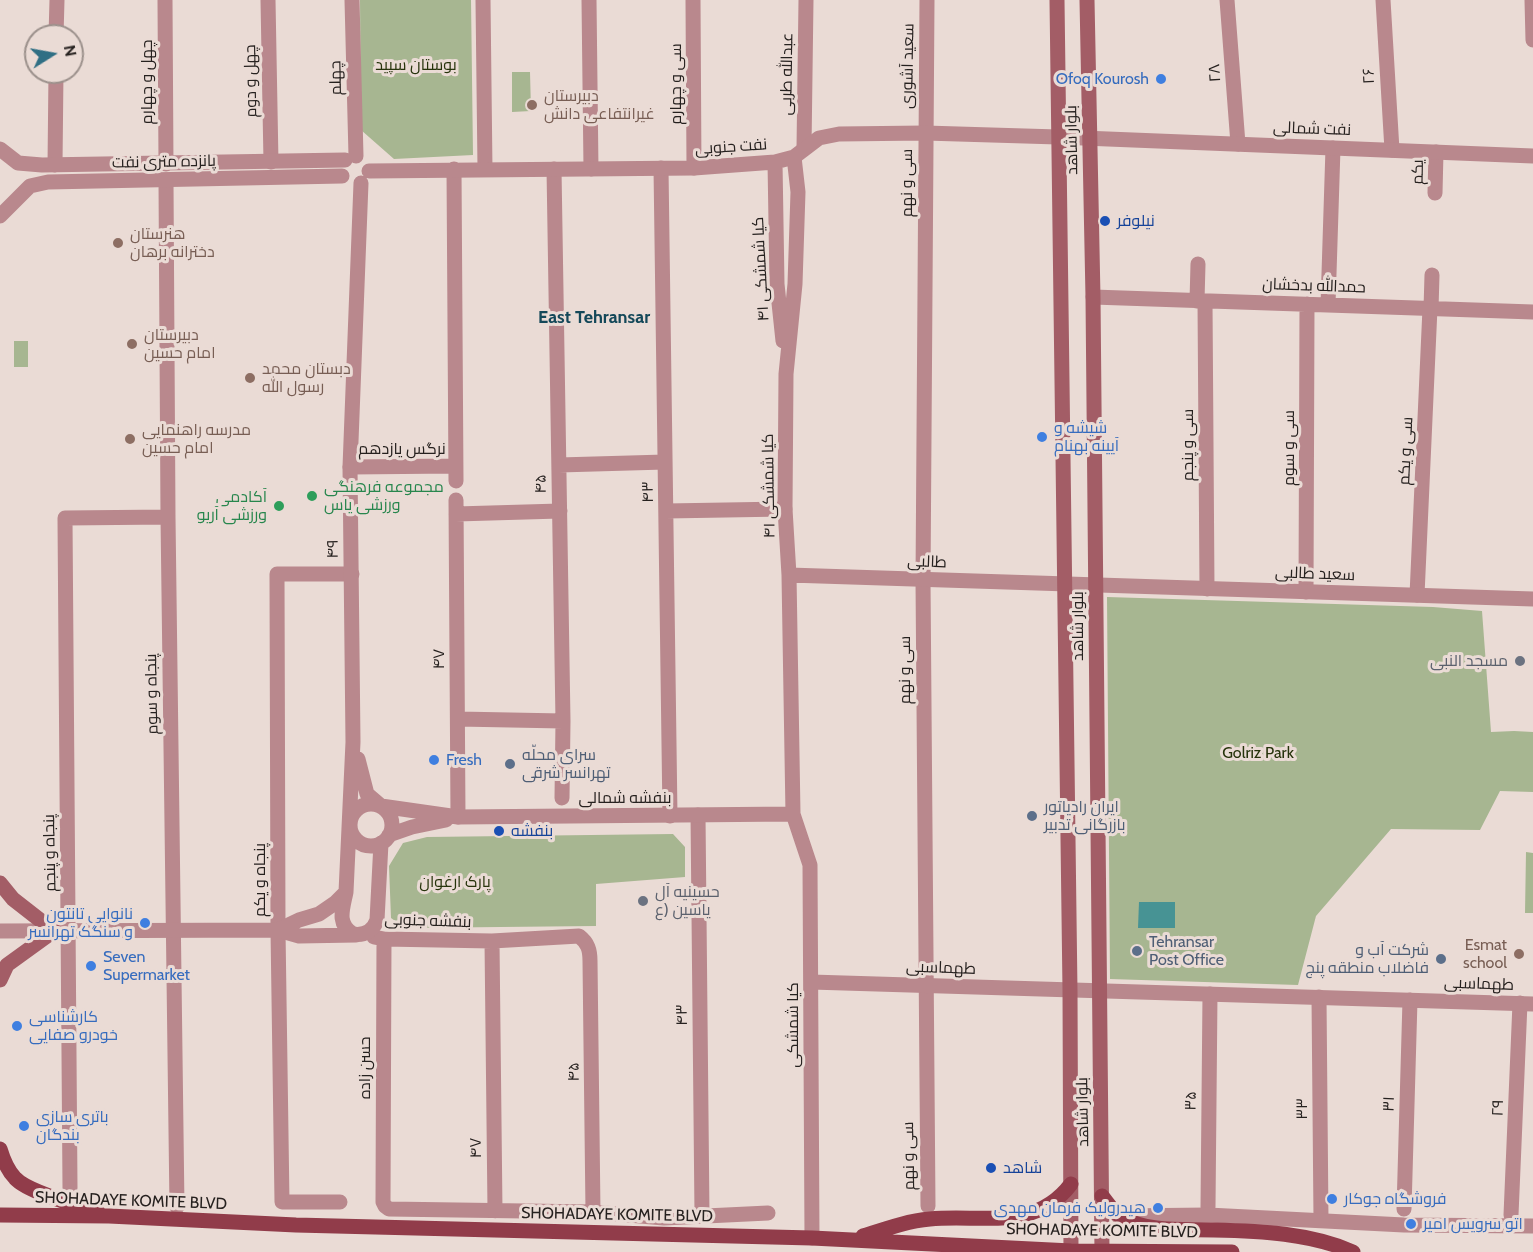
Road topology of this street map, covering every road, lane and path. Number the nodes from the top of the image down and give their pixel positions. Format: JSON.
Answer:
{"nodes":[{"id":1,"x":57,"y":0,"type":"edge"},
{"id":2,"x":165,"y":0,"type":"edge"},
{"id":3,"x":268,"y":0,"type":"edge"},
{"id":4,"x":352,"y":0,"type":"edge"},
{"id":5,"x":483,"y":0,"type":"edge"},
{"id":6,"x":589,"y":0,"type":"edge"},
{"id":7,"x":693,"y":0,"type":"edge"},
{"id":8,"x":806,"y":0,"type":"edge"},
{"id":9,"x":927,"y":0,"type":"edge"},
{"id":10,"x":1057,"y":0,"type":"edge"},
{"id":11,"x":1087,"y":0,"type":"edge"},
{"id":12,"x":1227,"y":0,"type":"edge"},
{"id":13,"x":1383,"y":0,"type":"edge"},
{"id":14,"x":1532,"y":0,"type":"edge"},
{"id":15,"x":56,"y":24,"type":"edge"},
{"id":16,"x":1533,"y":39,"type":"edge"},
{"id":17,"x":56,"y":84,"type":"edge"},
{"id":18,"x":925,"y":133,"type":"junction"},
{"id":19,"x":1058,"y":136,"type":"junction"},
{"id":20,"x":1089,"y":138,"type":"junction"},
{"id":21,"x":1238,"y":144,"type":"junction"},
{"id":22,"x":1332,"y":148,"type":"junction"},
{"id":23,"x":0,"y":149,"type":"edge"},
{"id":24,"x":1392,"y":150,"type":"junction"},
{"id":25,"x":1436,"y":152,"type":"junction"},
{"id":26,"x":799,"y":153,"type":"junction"},
{"id":27,"x":1533,"y":156,"type":"edge"},
{"id":28,"x":350,"y":158,"type":"junction"},
{"id":29,"x":271,"y":162,"type":"junction"},
{"id":30,"x":775,"y":162,"type":"junction"},
{"id":31,"x":166,"y":164,"type":"junction"},
{"id":32,"x":55,"y":165,"type":"junction"},
{"id":33,"x":661,"y":168,"type":"junction"},
{"id":34,"x":694,"y":168,"type":"junction"},
{"id":35,"x":485,"y":169,"type":"junction"},
{"id":36,"x":555,"y":169,"type":"junction"},
{"id":37,"x":591,"y":169,"type":"junction"},
{"id":38,"x":454,"y":170,"type":"junction"},
{"id":39,"x":270,"y":178,"type":"junction"},
{"id":40,"x":355,"y":179,"type":"junction"},
{"id":41,"x":166,"y":181,"type":"junction"},
{"id":42,"x":56,"y":182,"type":"junction"},
{"id":43,"x":1435,"y":194,"type":"dead end"},
{"id":44,"x":0,"y":216,"type":"edge"},
{"id":45,"x":1198,"y":264,"type":"dead end"},
{"id":46,"x":1432,"y":275,"type":"dead end"},
{"id":47,"x":1093,"y":297,"type":"junction"},
{"id":48,"x":1201,"y":301,"type":"junction"},
{"id":49,"x":1308,"y":304,"type":"junction"},
{"id":50,"x":1328,"y":305,"type":"junction"},
{"id":51,"x":1430,"y":309,"type":"junction"},
{"id":52,"x":1533,"y":312,"type":"edge"},
{"id":53,"x":786,"y":374,"type":"junction"},
{"id":54,"x":665,"y":462,"type":"junction"},
{"id":55,"x":559,"y":465,"type":"junction"},
{"id":56,"x":350,"y":467,"type":"junction"},
{"id":57,"x":785,"y":509,"type":"junction"},
{"id":58,"x":560,"y":511,"type":"junction"},
{"id":59,"x":666,"y":511,"type":"junction"},
{"id":60,"x":168,"y":517,"type":"junction"},
{"id":61,"x":352,"y":574,"type":"junction"},
{"id":62,"x":789,"y":575,"type":"junction"},
{"id":63,"x":922,"y":580,"type":"junction"},
{"id":64,"x":1065,"y":584,"type":"junction"},
{"id":65,"x":1096,"y":585,"type":"junction"},
{"id":66,"x":1207,"y":589,"type":"junction"},
{"id":67,"x":1306,"y":592,"type":"junction"},
{"id":68,"x":1417,"y":595,"type":"junction"},
{"id":69,"x":1533,"y":599,"type":"edge"},
{"id":70,"x":458,"y":719,"type":"junction"},
{"id":71,"x":563,"y":721,"type":"junction"},
{"id":72,"x":353,"y":742,"type":"junction"},
{"id":73,"x":562,"y":798,"type":"dead end"},
{"id":74,"x":381,"y":806,"type":"junction"},
{"id":75,"x":793,"y":814,"type":"junction"},
{"id":76,"x":698,"y":815,"type":"junction"},
{"id":77,"x":670,"y":816,"type":"junction"},
{"id":78,"x":458,"y":818,"type":"junction"},
{"id":79,"x":349,"y":825,"type":"junction"},
{"id":80,"x":385,"y":839,"type":"junction"},
{"id":81,"x":0,"y":883,"type":"edge"},
{"id":82,"x":346,"y":892,"type":"junction"},
{"id":83,"x":173,"y":930,"type":"junction"},
{"id":84,"x":278,"y":930,"type":"junction"},
{"id":85,"x":0,"y":931,"type":"edge"},
{"id":86,"x":61,"y":931,"type":"junction"},
{"id":87,"x":359,"y":935,"type":"junction"},
{"id":88,"x":579,"y":936,"type":"joint"},
{"id":89,"x":384,"y":939,"type":"junction"},
{"id":90,"x":492,"y":941,"type":"junction"},
{"id":91,"x":0,"y":980,"type":"edge"},
{"id":92,"x":811,"y":982,"type":"junction"},
{"id":93,"x":926,"y":986,"type":"junction"},
{"id":94,"x":1070,"y":990,"type":"junction"},
{"id":95,"x":1099,"y":991,"type":"junction"},
{"id":96,"x":1210,"y":994,"type":"junction"},
{"id":97,"x":1319,"y":997,"type":"junction"},
{"id":98,"x":1410,"y":1000,"type":"junction"},
{"id":99,"x":1526,"y":1003,"type":"edge"},
{"id":100,"x":0,"y":1149,"type":"edge"},
{"id":101,"x":1071,"y":1184,"type":"junction"},
{"id":102,"x":70,"y":1188,"type":"dead end"},
{"id":103,"x":1102,"y":1196,"type":"junction"},
{"id":104,"x":339,"y":1202,"type":"dead end"},
{"id":105,"x":928,"y":1206,"type":"dead end"},
{"id":106,"x":177,"y":1207,"type":"dead end"},
{"id":107,"x":1208,"y":1207,"type":"dead end"},
{"id":108,"x":1404,"y":1209,"type":"dead end"},
{"id":109,"x":495,"y":1211,"type":"junction"},
{"id":110,"x":593,"y":1212,"type":"junction"},
{"id":111,"x":768,"y":1213,"type":"dead end"},
{"id":112,"x":0,"y":1215,"type":"edge"},
{"id":113,"x":702,"y":1215,"type":"junction"},
{"id":114,"x":1118,"y":1215,"type":"junction"},
{"id":115,"x":1511,"y":1215,"type":"dead end"},
{"id":116,"x":109,"y":1216,"type":"junction"},
{"id":117,"x":1321,"y":1220,"type":"junction"},
{"id":118,"x":1533,"y":1226,"type":"edge"},
{"id":119,"x":812,"y":1238,"type":"junction"},
{"id":120,"x":854,"y":1239,"type":"junction"},
{"id":121,"x":1071,"y":1251,"type":"edge"},
{"id":122,"x":1102,"y":1251,"type":"edge"},
{"id":123,"x":1233,"y":1252,"type":"edge"},
{"id":124,"x":1353,"y":1252,"type":"edge"}],
"edges":[{"from":1,"to":15,"type":"street"},
{"from":2,"to":31,"type":"street","name":"چهل و چهارم"},
{"from":3,"to":29,"type":"street","name":"چهل و دوم"},
{"from":4,"to":28,"type":"street","name":"چهلم"},
{"from":5,"to":35,"type":"street"},
{"from":6,"to":37,"type":"street"},
{"from":7,"to":34,"type":"street","name":"سی و چهارم"},
{"from":8,"to":26,"type":"street","name":"عبدالله طربی"},
{"from":9,"to":18,"type":"street","name":"سعید آشوری"},
{"from":10,"to":19,"type":"main road","name":"بلوار شاهد"},
{"from":11,"to":20,"type":"main road","name":"بلوار شاهد"},
{"from":12,"to":21,"type":"street","name":"۲۸"},
{"from":13,"to":24,"type":"street","name":"۲۶"},
{"from":14,"to":16,"type":"street"},
{"from":17,"to":32,"type":"street"},
{"from":18,"to":19,"type":"street","name":"نفت جنوبی"},
{"from":18,"to":26,"type":"street","name":"نفت جنوبی"},
{"from":18,"to":63,"type":"street","name":"سی و نهم"},
{"from":19,"to":20,"type":"street","name":"نفت جنوبی"},
{"from":19,"to":64,"type":"main road","name":"بلوار شاهد"},
{"from":20,"to":21,"type":"street","name":"نفت شمالی"},
{"from":20,"to":47,"type":"main road","name":"بلوار شاهد"},
{"from":21,"to":22,"type":"street","name":"نفت شمالی"},
{"from":22,"to":24,"type":"street","name":"نفت شمالی"},
{"from":22,"to":50,"type":"street"},
{"from":23,"to":32,"type":"street","name":"پانزده متری نفت"},
{"from":24,"to":25,"type":"street","name":"نفت شمالی"},
{"from":25,"to":27,"type":"street","name":"نفت شمالی"},
{"from":25,"to":43,"type":"street","name":"یکم"},
{"from":26,"to":30,"type":"street","name":"نفت جنوبی"},
{"from":26,"to":53,"type":"street","name":"۴۱ کیا شمشکی"},
{"from":28,"to":29,"type":"street","name":"پانزده متری نفت"},
{"from":28,"to":40,"type":"street","name":"چهلم"},
{"from":28,"to":40,"type":"street"},
{"from":29,"to":31,"type":"street","name":"پانزده متری نفت"},
{"from":29,"to":39,"type":"street","name":"چهل و دوم"},
{"from":30,"to":34,"type":"street","name":"نفت جنوبی"},
{"from":30,"to":53,"type":"street","name":"کیا شمشکی ۴۱"},
{"from":31,"to":32,"type":"street","name":"پانزده متری نفت"},
{"from":31,"to":41,"type":"street","name":"چهل و چهارم"},
{"from":32,"to":42,"type":"street"},
{"from":33,"to":34,"type":"street","name":"نفت جنوبی"},
{"from":33,"to":37,"type":"street","name":"نفت جنوبی"},
{"from":33,"to":54,"type":"street","name":"۴۳"},
{"from":35,"to":36,"type":"street","name":"نفت جنوبی"},
{"from":35,"to":38,"type":"street","name":"نفت جنوبی"},
{"from":36,"to":37,"type":"street","name":"نفت جنوبی"},
{"from":36,"to":55,"type":"street","name":"۴۵"},
{"from":38,"to":40,"type":"street","name":"نفت جنوبی"},
{"from":38,"to":56,"type":"street","name":"نرگس یازدهم"},
{"from":39,"to":40,"type":"street","name":"پانزده متری نفت"},
{"from":39,"to":41,"type":"street","name":"پانزده متری نفت"},
{"from":40,"to":56,"type":"street","name":"۴۹"},
{"from":41,"to":42,"type":"street","name":"پانزده متری نفت"},
{"from":41,"to":60,"type":"street","name":"پنجاه و سوم"},
{"from":42,"to":44,"type":"street","name":"پانزده متری نفت"},
{"from":45,"to":48,"type":"street","name":"سی و پنجم"},
{"from":46,"to":51,"type":"street","name":"سی و یکم"},
{"from":47,"to":48,"type":"street","name":"حمدالله بدخشان"},
{"from":47,"to":65,"type":"main road","name":"بلوار شاهد"},
{"from":48,"to":49,"type":"street","name":"حمدالله بدخشان"},
{"from":48,"to":66,"type":"street","name":"سی و پنجم"},
{"from":49,"to":50,"type":"street","name":"حمدالله بدخشان"},
{"from":49,"to":67,"type":"street","name":"سی و سوم"},
{"from":50,"to":51,"type":"street","name":"حمدالله بدخشان"},
{"from":51,"to":52,"type":"street","name":"حمدالله بدخشان"},
{"from":51,"to":68,"type":"street","name":"سی و یکم"},
{"from":53,"to":57,"type":"street","name":"۴۱ کیا شمشکی"},
{"from":54,"to":55,"type":"street"},
{"from":54,"to":59,"type":"street","name":"۴۳"},
{"from":55,"to":58,"type":"street","name":"۴۵"},
{"from":56,"to":61,"type":"street","name":"۴۹"},
{"from":57,"to":59,"type":"street"},
{"from":57,"to":62,"type":"street","name":"۴۱ کیا شمشکی"},
{"from":58,"to":70,"type":"street","name":"۴۷"},
{"from":58,"to":71,"type":"street","name":"۴۵"},
{"from":59,"to":77,"type":"street","name":"۴۳"},
{"from":60,"to":83,"type":"street","name":"پنجاه و سوم"},
{"from":60,"to":86,"type":"street","name":"پنجاه و پنجم"},
{"from":61,"to":72,"type":"street","name":"۴۹"},
{"from":61,"to":84,"type":"street","name":"پنجاه و یکم"},
{"from":62,"to":63,"type":"street","name":"طالبی"},
{"from":62,"to":75,"type":"street","name":"۴۱ کیا شمشکی"},
{"from":63,"to":64,"type":"street","name":"طالبی"},
{"from":63,"to":93,"type":"street","name":"سی و نهم"},
{"from":64,"to":65,"type":"street","name":"طالبی"},
{"from":64,"to":94,"type":"main road","name":"بلوار شاهد"},
{"from":65,"to":66,"type":"street","name":"سعید طالبی"},
{"from":65,"to":95,"type":"main road","name":"بلوار شاهد"},
{"from":66,"to":67,"type":"street","name":"سعید طالبی"},
{"from":67,"to":68,"type":"street","name":"سعید طالبی"},
{"from":68,"to":69,"type":"street","name":"سعید طالبی"},
{"from":70,"to":71,"type":"street"},
{"from":70,"to":78,"type":"street","name":"۴۷"},
{"from":71,"to":73,"type":"street","name":"۴۵"},
{"from":72,"to":74,"type":"street"},
{"from":72,"to":79,"type":"street"},
{"from":74,"to":78,"type":"street","name":"بنفشه شمالی"},
{"from":74,"to":79,"type":"street"},
{"from":74,"to":80,"type":"street"},
{"from":75,"to":76,"type":"street","name":"بنفشه شمالی"},
{"from":75,"to":92,"type":"street","name":"کیا شمشکی"},
{"from":76,"to":77,"type":"street","name":"بنفشه شمالی"},
{"from":76,"to":113,"type":"street","name":"۴۳"},
{"from":77,"to":78,"type":"street","name":"بنفشه شمالی"},
{"from":78,"to":80,"type":"street","name":"بنفشه شمالی"},
{"from":79,"to":80,"type":"street"},
{"from":79,"to":82,"type":"street"},
{"from":80,"to":87,"type":"street"},
{"from":81,"to":86,"type":"main road"},
{"from":82,"to":84,"type":"street","name":"بنفشه جنوبی"},
{"from":82,"to":87,"type":"street"},
{"from":83,"to":84,"type":"street","name":"بنفشه جنوبی"},
{"from":83,"to":86,"type":"street","name":"بنفشه جنوبی"},
{"from":83,"to":106,"type":"street","name":"پنجاه و سوم"},
{"from":84,"to":87,"type":"street","name":"بنفشه جنوبی"},
{"from":84,"to":104,"type":"street","name":"پنجاه و یکم"},
{"from":85,"to":86,"type":"street","name":"بنفشه جنوبی"},
{"from":86,"to":91,"type":"main road"},
{"from":86,"to":102,"type":"street","name":"پنجاه و پنجم"},
{"from":87,"to":89,"type":"street","name":"بنفشه جنوبی"},
{"from":88,"to":90,"type":"street","name":"بنفشه جنوبی"},
{"from":88,"to":110,"type":"street","name":"۴۵"},
{"from":89,"to":90,"type":"street","name":"بنفشه جنوبی"},
{"from":89,"to":109,"type":"street","name":"حسن زاده"},
{"from":90,"to":109,"type":"street","name":"۴۷"},
{"from":92,"to":93,"type":"street","name":"طهماسبی"},
{"from":92,"to":119,"type":"street","name":"کیا شمشکی"},
{"from":93,"to":94,"type":"street","name":"طهماسبی"},
{"from":93,"to":105,"type":"street","name":"سی و نهم"},
{"from":94,"to":95,"type":"street","name":"طهماسبی"},
{"from":94,"to":101,"type":"main road","name":"بلوار شاهد"},
{"from":95,"to":96,"type":"street","name":"طهماسبی"},
{"from":95,"to":103,"type":"main road","name":"بلوار شاهد"},
{"from":96,"to":97,"type":"street","name":"طهماسبی"},
{"from":96,"to":107,"type":"street","name":"۳۵"},
{"from":97,"to":98,"type":"street","name":"طهماسبی"},
{"from":97,"to":117,"type":"street","name":"۳۳"},
{"from":98,"to":99,"type":"street","name":"طهماسبی"},
{"from":98,"to":108,"type":"street","name":"۳۱"},
{"from":99,"to":115,"type":"street","name":"۲۹"},
{"from":100,"to":116,"type":"main road"},
{"from":101,"to":120,"type":"main road"},
{"from":101,"to":121,"type":"main road","name":"بلوار شاهد"},
{"from":103,"to":114,"type":"main road"},
{"from":103,"to":122,"type":"main road","name":"بلوار شاهد"},
{"from":109,"to":110,"type":"street"},
{"from":110,"to":113,"type":"street"},
{"from":111,"to":113,"type":"street"},
{"from":112,"to":116,"type":"main road","name":"SHOHADAYE KOMITE BLVD"},
{"from":114,"to":117,"type":"street"},
{"from":114,"to":124,"type":"main road"},
{"from":116,"to":119,"type":"main road","name":"SHOHADAYE KOMITE BLVD"},
{"from":117,"to":118,"type":"street"},
{"from":119,"to":120,"type":"main road","name":"SHOHADAYE KOMITE BLVD"},
{"from":120,"to":121,"type":"main road","name":"SHOHADAYE KOMITE BLVD"},
{"from":121,"to":122,"type":"main road","name":"SHOHADAYE KOMITE BLVD"},
{"from":122,"to":123,"type":"main road","name":"SHOHADAYE KOMITE BLVD"}]}
